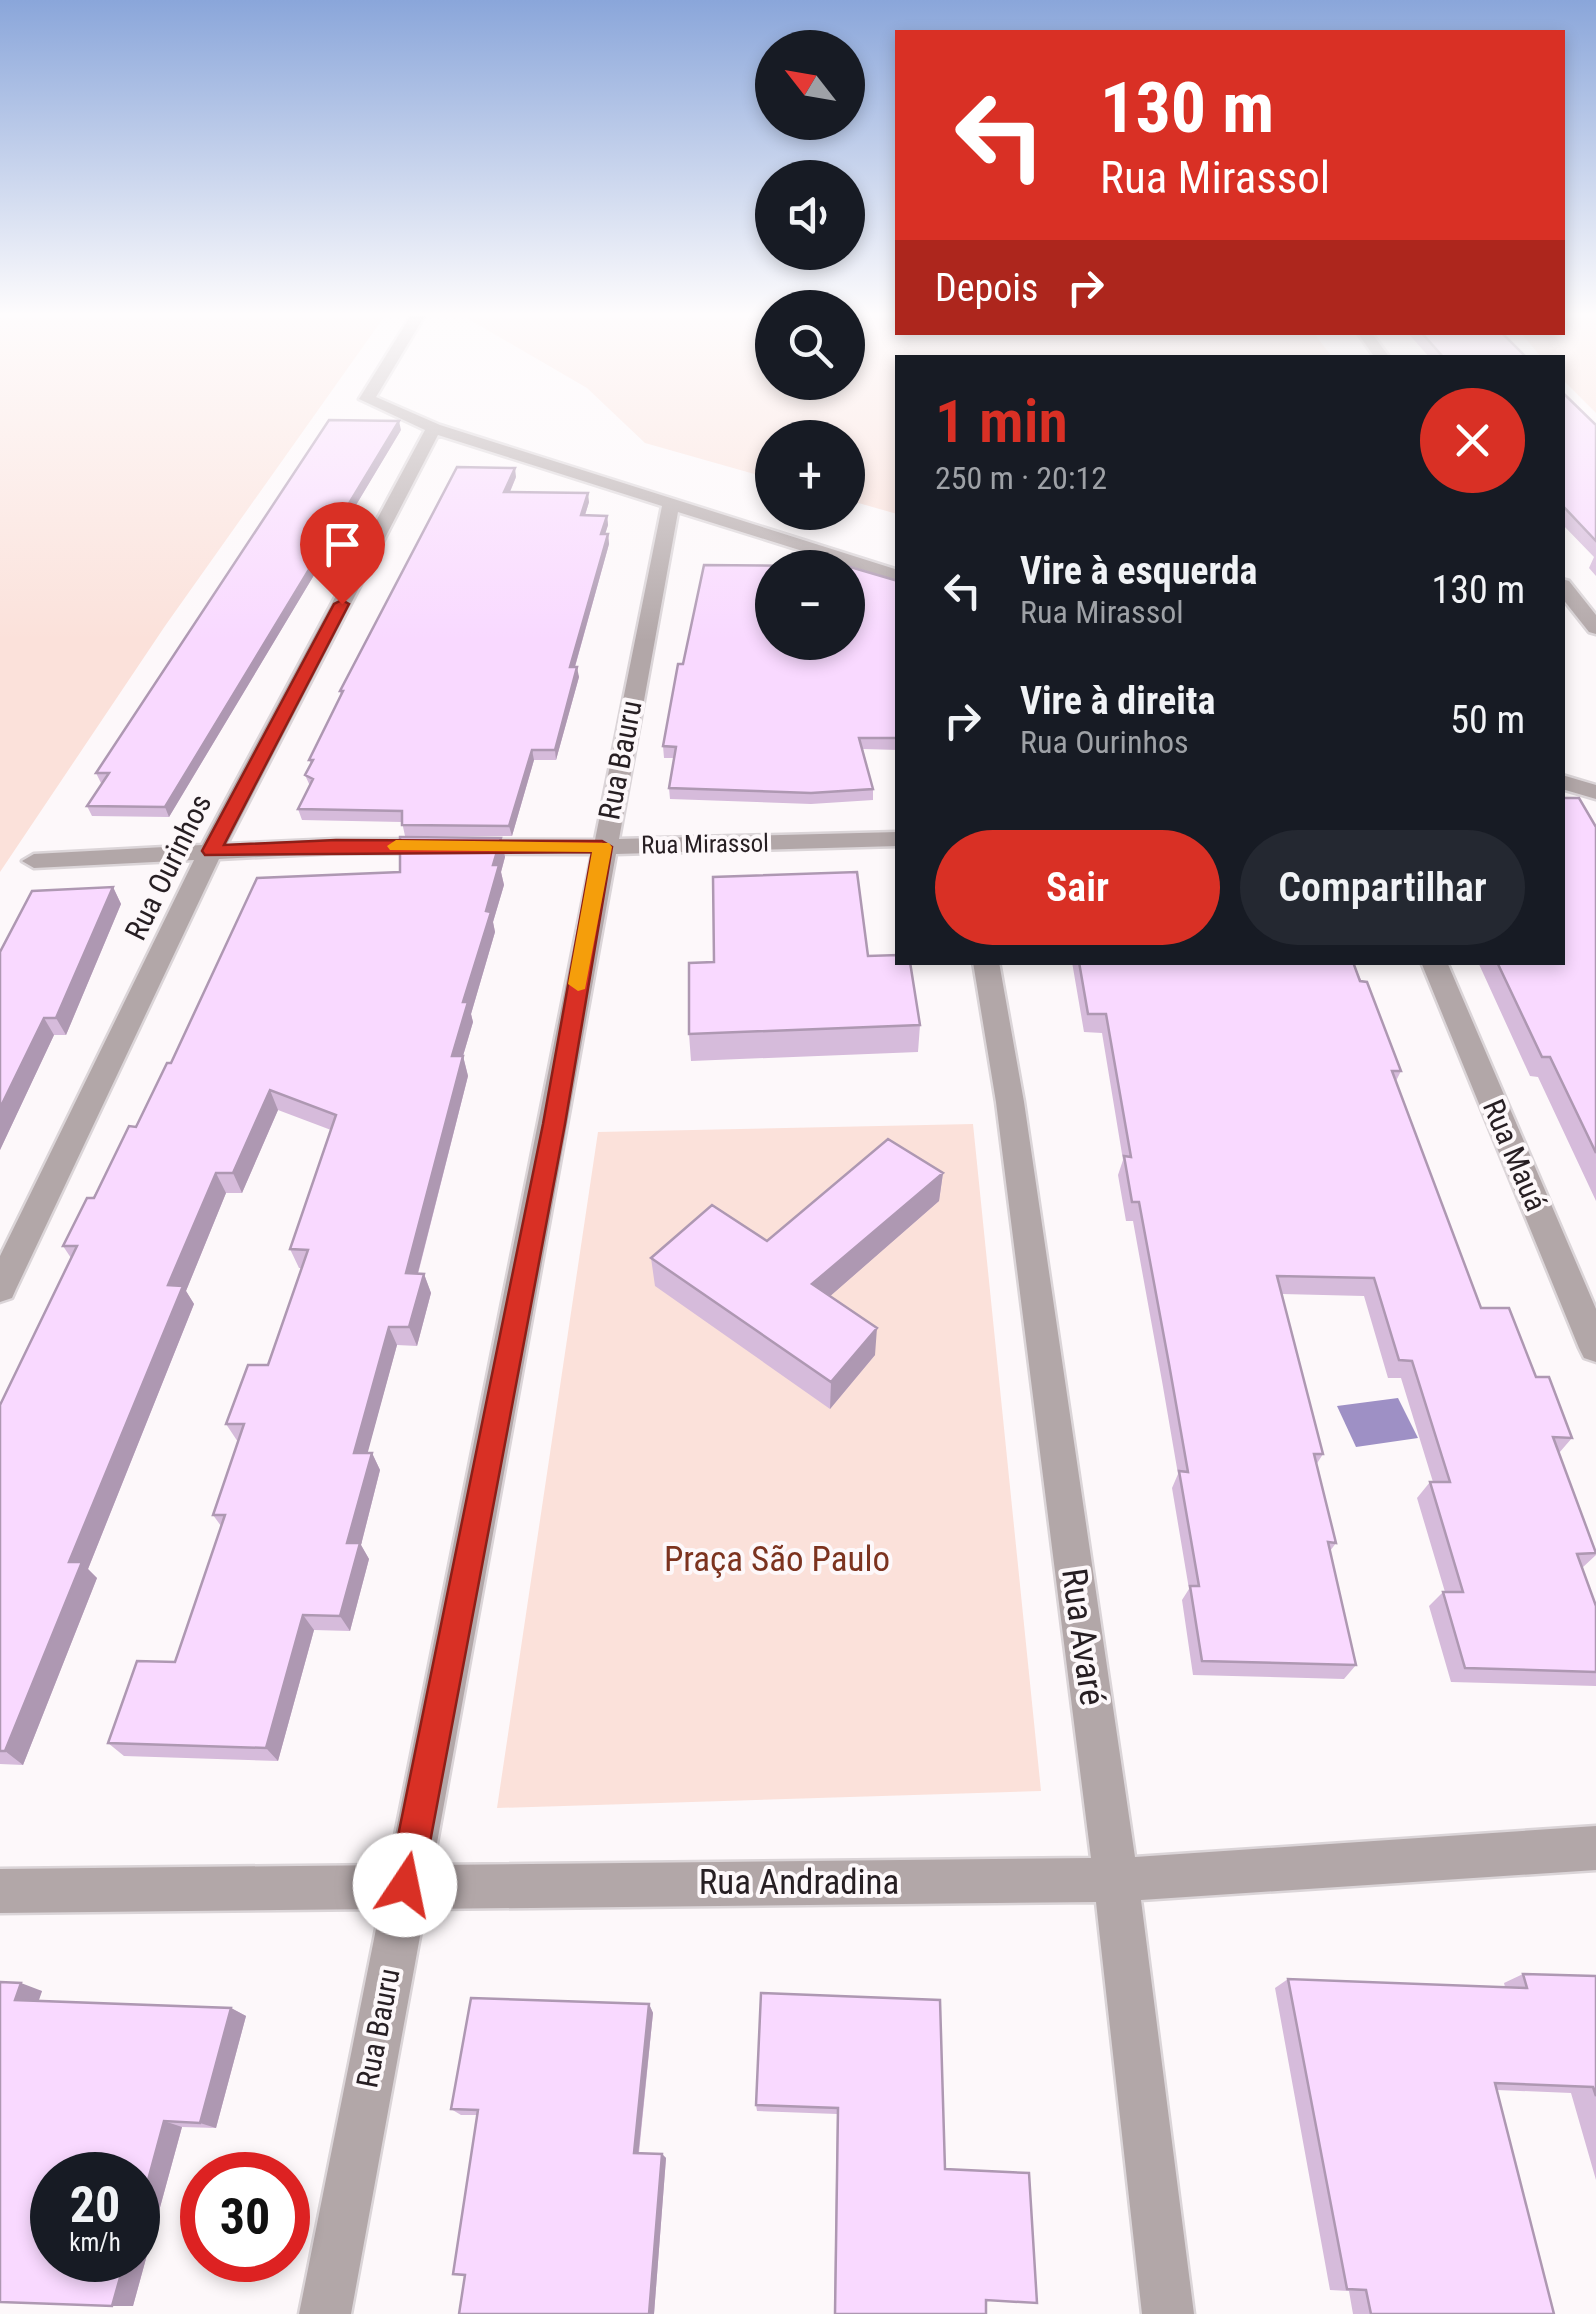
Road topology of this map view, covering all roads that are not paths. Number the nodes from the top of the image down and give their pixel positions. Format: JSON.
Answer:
{"nodes":[{"id":1,"x":427,"y":425,"type":"edge"},
{"id":2,"x":434,"y":428,"type":"junction"},
{"id":3,"x":670,"y":504,"type":"junction"},
{"id":4,"x":895,"y":575,"type":"edge"},
{"id":5,"x":1565,"y":589,"type":"edge"},
{"id":6,"x":1596,"y":628,"type":"edge"},
{"id":7,"x":1565,"y":783,"type":"edge"},
{"id":8,"x":1596,"y":792,"type":"edge"},
{"id":9,"x":895,"y":839,"type":"edge"},
{"id":10,"x":602,"y":847,"type":"junction"},
{"id":11,"x":212,"y":851,"type":"junction"},
{"id":12,"x":34,"y":861,"type":"dead end"},
{"id":13,"x":986,"y":965,"type":"edge"},
{"id":14,"x":1435,"y":965,"type":"edge"},
{"id":15,"x":0,"y":1288,"type":"edge"},
{"id":16,"x":1596,"y":1348,"type":"edge"},
{"id":17,"x":1596,"y":1848,"type":"edge"},
{"id":18,"x":1116,"y":1880,"type":"junction"},
{"id":19,"x":405,"y":1885,"type":"junction"},
{"id":20,"x":0,"y":1891,"type":"edge"},
{"id":21,"x":325,"y":2314,"type":"edge"},
{"id":22,"x":1168,"y":2314,"type":"edge"}],
"edges":[{"from":1,"to":2,"type":"street"},
{"from":2,"to":3,"type":"street"},
{"from":2,"to":11,"type":"street","name":"Rua Ourinhos"},
{"from":3,"to":4,"type":"street"},
{"from":3,"to":10,"type":"street","name":"Rua Bauru"},
{"from":5,"to":6,"type":"street"},
{"from":7,"to":8,"type":"street"},
{"from":9,"to":10,"type":"street","name":"Rua Mirassol"},
{"from":10,"to":11,"type":"street","name":"Rua Mirassol"},
{"from":10,"to":19,"type":"street","name":"Rua Bauru"},
{"from":11,"to":12,"type":"street","name":"Rua Mirassol"},
{"from":11,"to":15,"type":"street","name":"Rua Ourinhos"},
{"from":13,"to":18,"type":"street","name":"Rua Avaré"},
{"from":14,"to":16,"type":"street","name":"Rua Mauá"},
{"from":17,"to":18,"type":"street","name":"Rua Andradina"},
{"from":18,"to":19,"type":"street","name":"Rua Andradina"},
{"from":18,"to":22,"type":"street","name":"Rua Avaré"},
{"from":19,"to":20,"type":"street","name":"Rua Andradina"},
{"from":19,"to":21,"type":"street","name":"Rua Bauru"}]}
